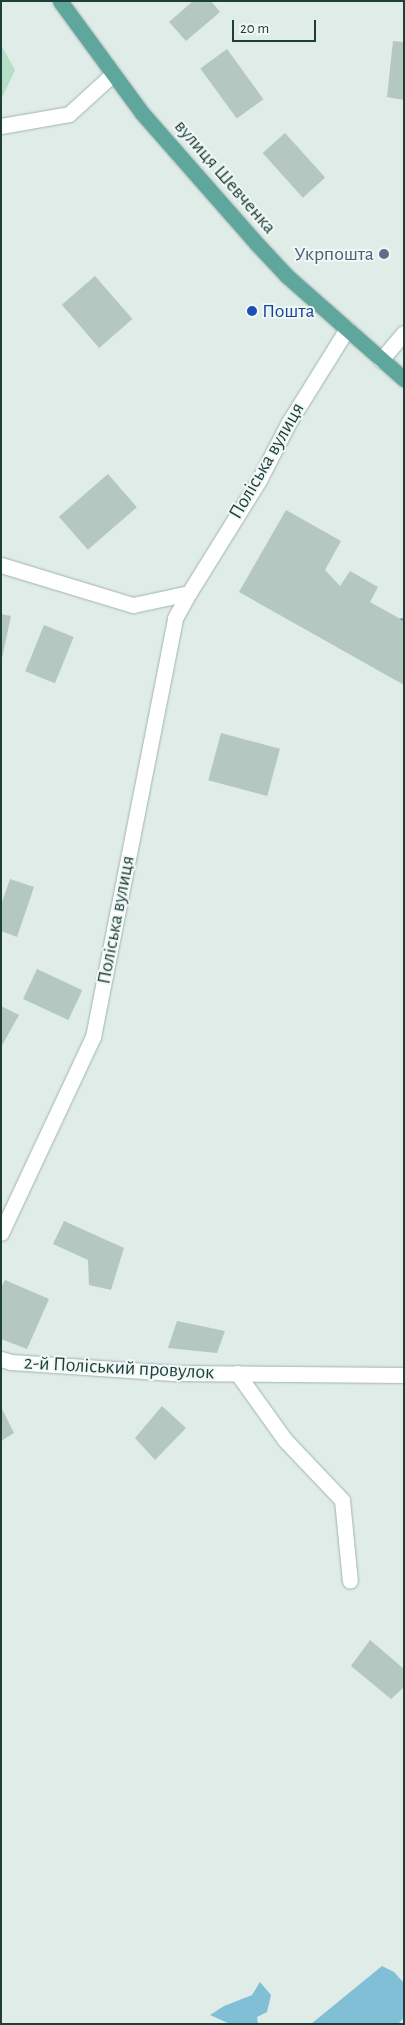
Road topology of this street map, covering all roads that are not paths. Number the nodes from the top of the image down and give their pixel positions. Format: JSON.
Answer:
{"nodes":[{"id":1,"x":60,"y":1,"type":"edge"},
{"id":2,"x":113,"y":74,"type":"junction"},
{"id":3,"x":1,"y":126,"type":"edge"},
{"id":4,"x":346,"y":329,"type":"junction"},
{"id":5,"x":404,"y":333,"type":"edge"},
{"id":6,"x":382,"y":360,"type":"junction"},
{"id":7,"x":404,"y":379,"type":"edge"},
{"id":8,"x":1,"y":565,"type":"edge"},
{"id":9,"x":189,"y":594,"type":"junction"},
{"id":10,"x":1,"y":1233,"type":"edge"},
{"id":11,"x":1,"y":1359,"type":"edge"},
{"id":12,"x":237,"y":1373,"type":"junction"},
{"id":13,"x":404,"y":1375,"type":"edge"},
{"id":14,"x":350,"y":1581,"type":"dead end"}],
"edges":[{"from":1,"to":2,"type":"main road","name":"вулиця Шевченка"},
{"from":2,"to":3,"type":"street"},
{"from":2,"to":4,"type":"main road","name":"вулиця Шевченка"},
{"from":4,"to":6,"type":"main road","name":"вулиця Шевченка"},
{"from":4,"to":9,"type":"street","name":"Поліська вулиця"},
{"from":5,"to":6,"type":"street"},
{"from":6,"to":7,"type":"main road","name":"вулиця Шевченка"},
{"from":8,"to":9,"type":"street"},
{"from":9,"to":10,"type":"street","name":"Поліська вулиця"},
{"from":11,"to":12,"type":"street","name":"2-й Поліський провулок"},
{"from":12,"to":13,"type":"street","name":"2-й Поліський провулок"},
{"from":12,"to":14,"type":"street","name":"2-й Поліський провулок"}]}
